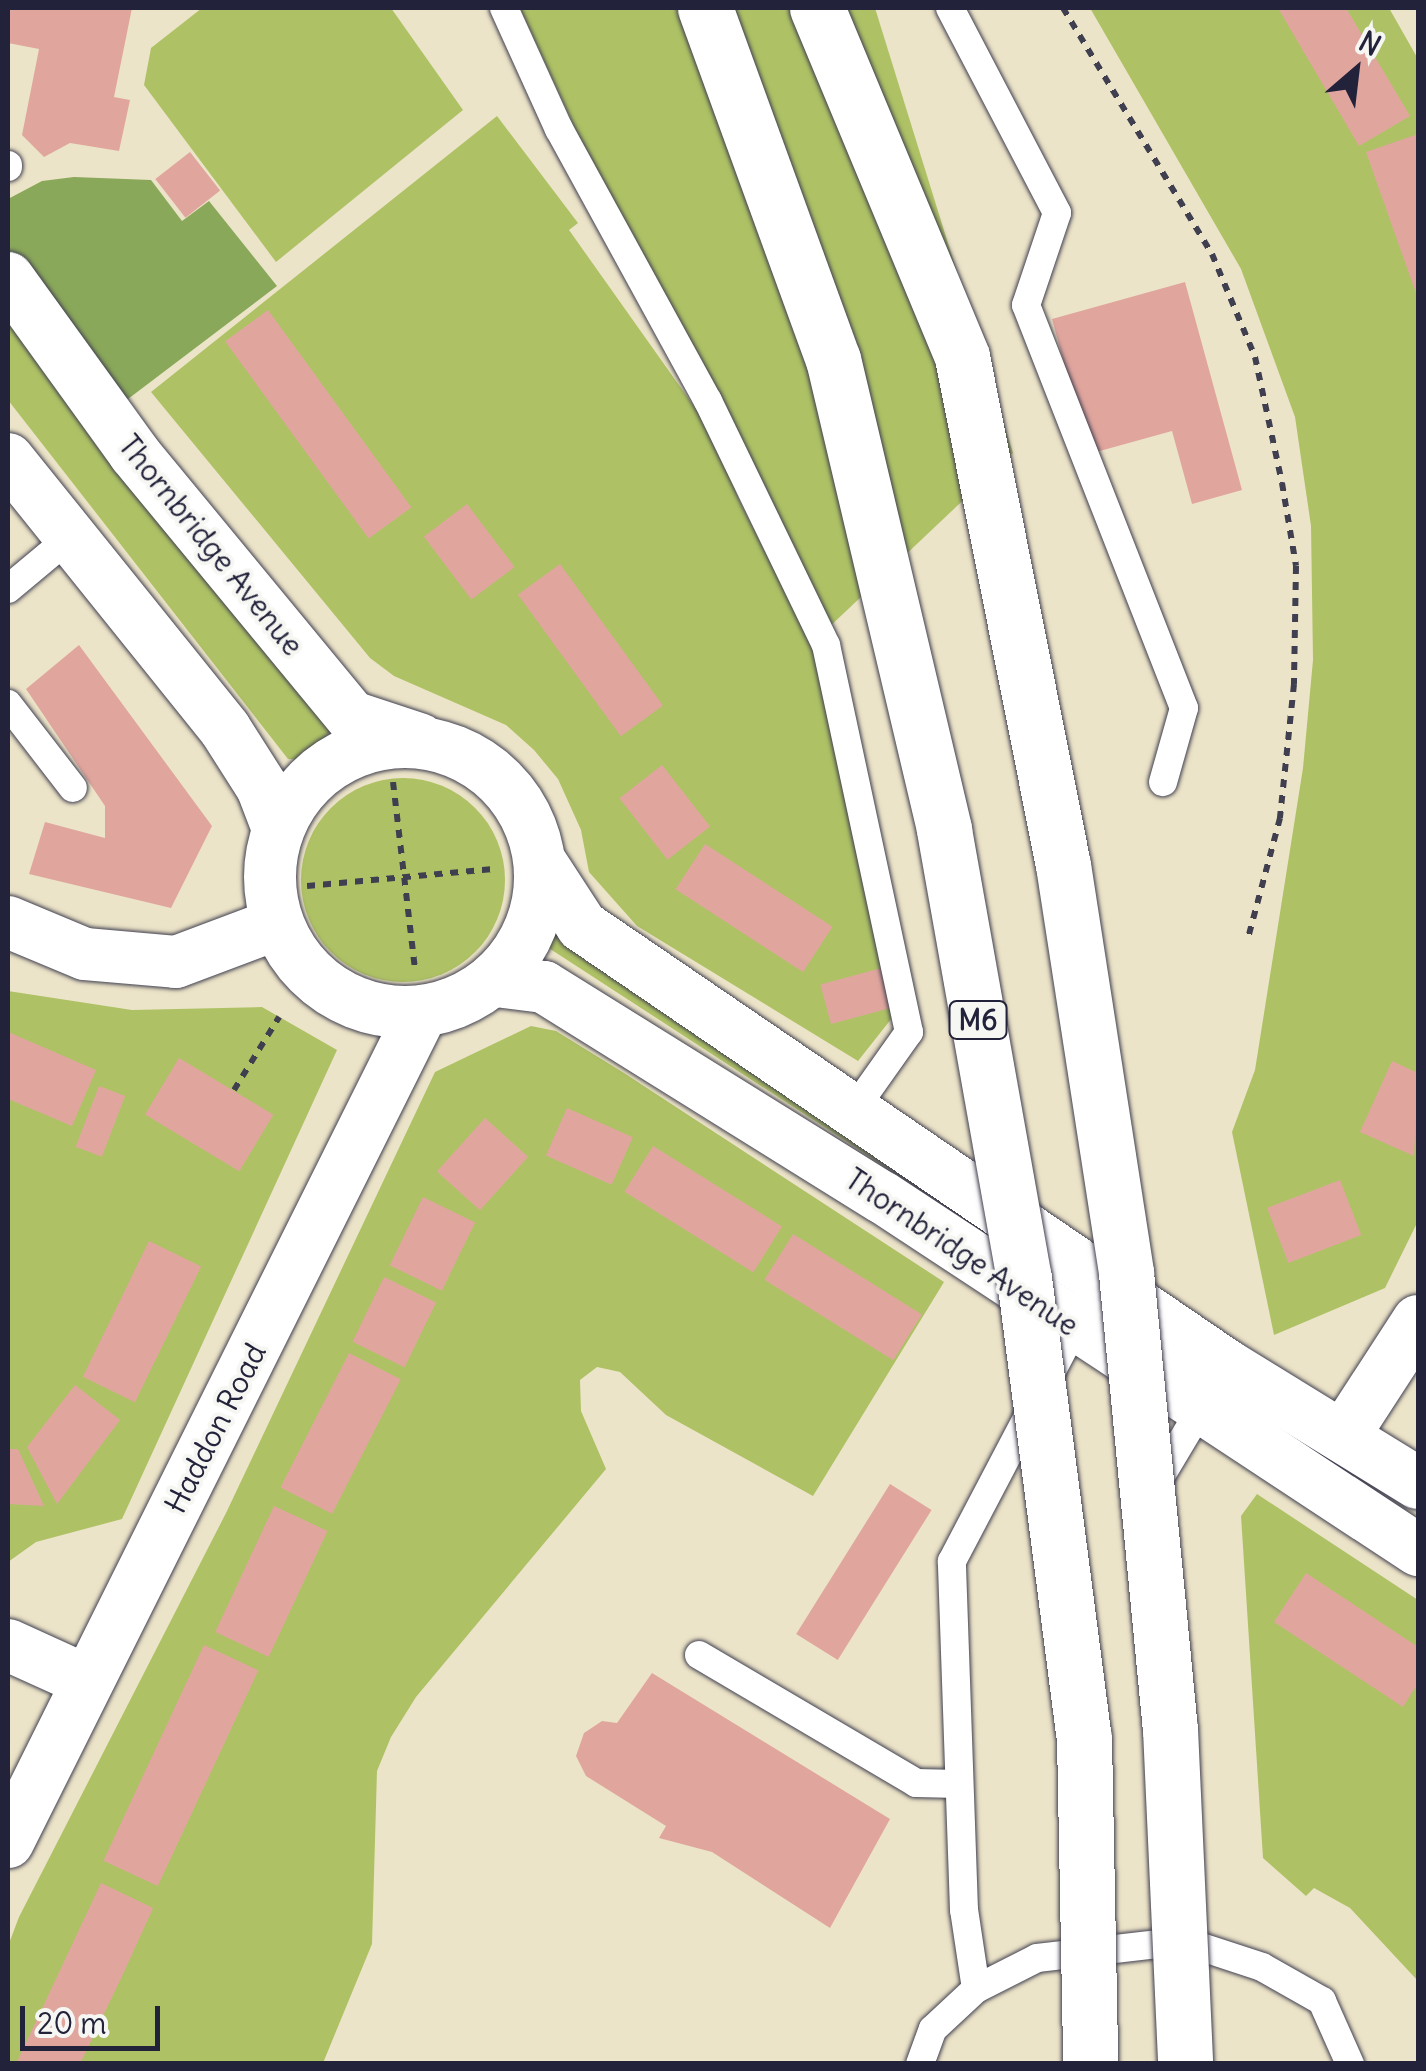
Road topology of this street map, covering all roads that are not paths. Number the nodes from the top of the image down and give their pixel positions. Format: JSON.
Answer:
{"nodes":[{"id":1,"x":504,"y":8,"type":"edge"},
{"id":2,"x":706,"y":8,"type":"edge"},
{"id":3,"x":818,"y":8,"type":"edge"},
{"id":4,"x":950,"y":8,"type":"edge"},
{"id":5,"x":8,"y":278,"type":"edge"},
{"id":6,"x":8,"y":458,"type":"edge"},
{"id":7,"x":69,"y":538,"type":"junction"},
{"id":8,"x":8,"y":589,"type":"edge"},
{"id":9,"x":8,"y":704,"type":"edge"},
{"id":10,"x":460,"y":752,"type":"junction"},
{"id":11,"x":1163,"y":782,"type":"dead end"},
{"id":12,"x":73,"y":788,"type":"dead end"},
{"id":13,"x":278,"y":829,"type":"junction"},
{"id":14,"x":541,"y":863,"type":"junction"},
{"id":15,"x":274,"y":906,"type":"junction"},
{"id":16,"x":8,"y":922,"type":"edge"},
{"id":17,"x":496,"y":982,"type":"junction"},
{"id":18,"x":421,"y":1014,"type":"junction"},
{"id":19,"x":853,"y":1111,"type":"junction"},
{"id":20,"x":1418,"y":1321,"type":"edge"},
{"id":21,"x":1074,"y":1327,"type":"junction"},
{"id":22,"x":1226,"y":1365,"type":"junction"},
{"id":23,"x":1136,"y":1369,"type":"junction"},
{"id":24,"x":1200,"y":1412,"type":"junction"},
{"id":25,"x":1344,"y":1434,"type":"junction"},
{"id":26,"x":1418,"y":1483,"type":"edge"},
{"id":27,"x":1318,"y":1484,"type":"junction"},
{"id":28,"x":1152,"y":1489,"type":"junction"},
{"id":29,"x":1418,"y":1550,"type":"edge"},
{"id":30,"x":8,"y":1646,"type":"edge"},
{"id":31,"x":699,"y":1655,"type":"dead end"},
{"id":32,"x":85,"y":1680,"type":"junction"},
{"id":33,"x":960,"y":1784,"type":"junction"},
{"id":34,"x":8,"y":1842,"type":"edge"},
{"id":35,"x":1183,"y":1940,"type":"junction"},
{"id":36,"x":976,"y":1990,"type":"junction"},
{"id":37,"x":920,"y":2064,"type":"edge"},
{"id":38,"x":1090,"y":2064,"type":"edge"},
{"id":39,"x":1184,"y":2064,"type":"edge"},
{"id":40,"x":1350,"y":2064,"type":"edge"}],
"edges":[{"from":1,"to":19,"type":"lane"},
{"from":2,"to":38,"type":"highway","number":"M6","bridge":true},
{"from":3,"to":39,"type":"highway","bridge":true},
{"from":4,"to":11,"type":"lane"},
{"from":5,"to":10,"type":"street","name":"Thornbridge Avenue"},
{"from":6,"to":7,"type":"street"},
{"from":7,"to":8,"type":"lane"},
{"from":7,"to":13,"type":"street"},
{"from":9,"to":12,"type":"lane"},
{"from":10,"to":13,"type":"street"},
{"from":10,"to":14,"type":"street"},
{"from":13,"to":15,"type":"street"},
{"from":14,"to":17,"type":"street"},
{"from":14,"to":19,"type":"street","name":"Thornbridge Avenue"},
{"from":15,"to":16,"type":"street"},
{"from":15,"to":18,"type":"street"},
{"from":17,"to":18,"type":"street"},
{"from":17,"to":21,"type":"street","name":"Thornbridge Avenue"},
{"from":18,"to":32,"type":"street","name":"Haddon Road"},
{"from":19,"to":22,"type":"street","name":"Thornbridge Avenue"},
{"from":20,"to":25,"type":"street"},
{"from":21,"to":23,"type":"street","name":"Thornbridge Avenue"},
{"from":21,"to":33,"type":"lane"},
{"from":22,"to":24,"type":"lane"},
{"from":22,"to":25,"type":"street","name":"Thornbridge Avenue"},
{"from":23,"to":24,"type":"street","name":"Thornbridge Avenue"},
{"from":23,"to":28,"type":"lane"},
{"from":24,"to":27,"type":"street","name":"Thornbridge Avenue"},
{"from":24,"to":28,"type":"lane"},
{"from":25,"to":26,"type":"street","name":"Thornbridge Avenue"},
{"from":25,"to":27,"type":"lane"},
{"from":27,"to":29,"type":"street","name":"Thornbridge Avenue"},
{"from":28,"to":35,"type":"lane"},
{"from":30,"to":32,"type":"street"},
{"from":31,"to":33,"type":"lane"},
{"from":32,"to":34,"type":"street","name":"Haddon Road"},
{"from":33,"to":36,"type":"lane"},
{"from":35,"to":36,"type":"lane"},
{"from":35,"to":40,"type":"lane"},
{"from":36,"to":37,"type":"lane"}]}
